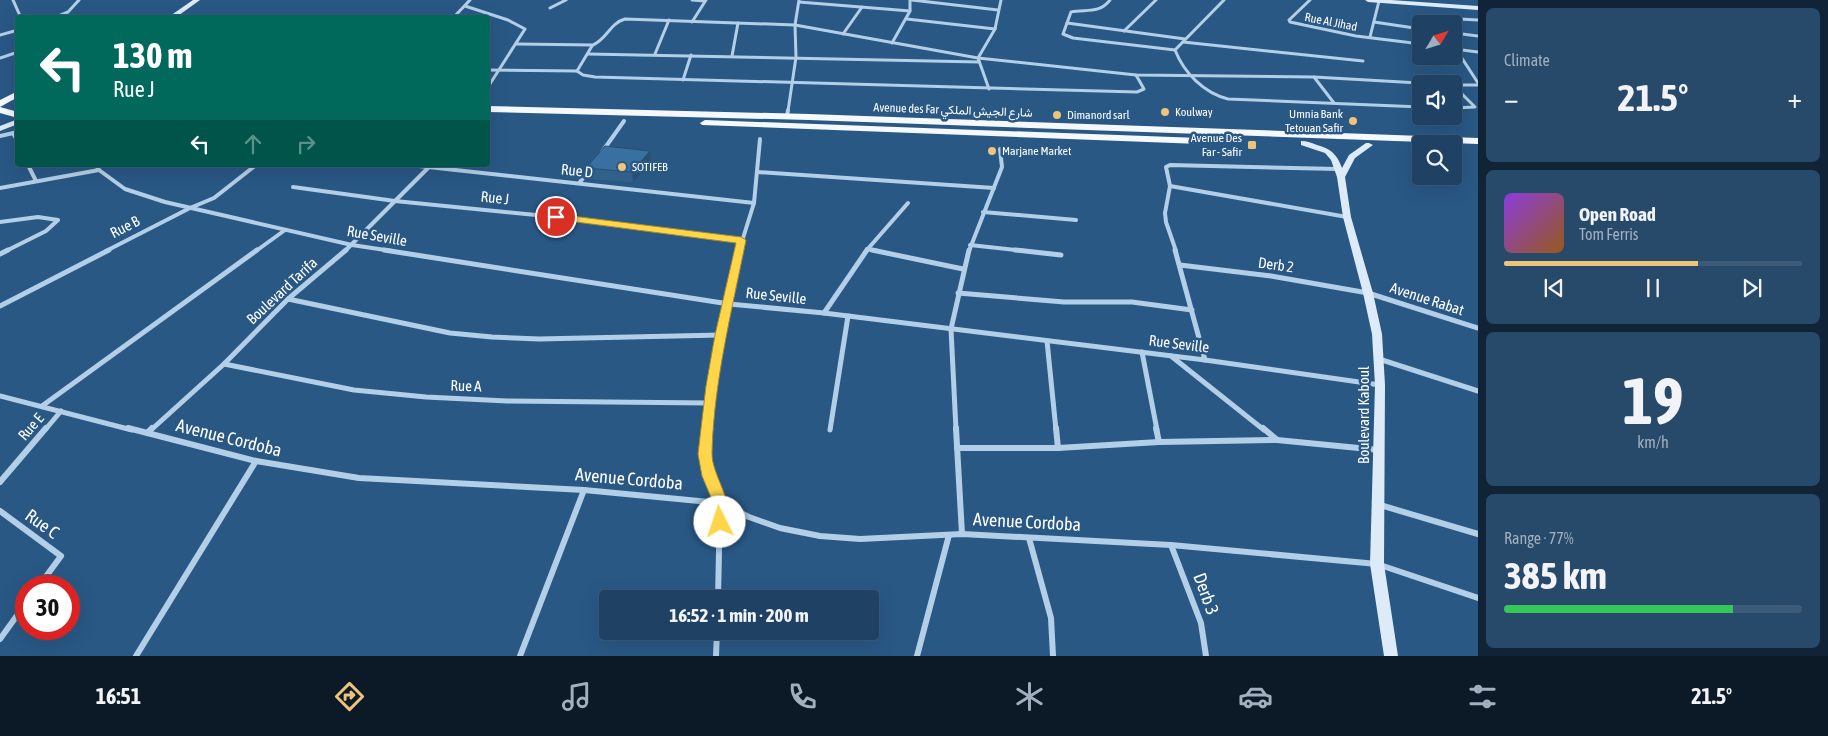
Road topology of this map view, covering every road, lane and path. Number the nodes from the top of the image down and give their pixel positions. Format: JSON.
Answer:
{"nodes":[{"id":1,"x":13,"y":0,"type":"edge"},
{"id":2,"x":79,"y":0,"type":"edge"},
{"id":3,"x":196,"y":0,"type":"edge"},
{"id":4,"x":470,"y":0,"type":"edge"},
{"id":5,"x":566,"y":0,"type":"edge"},
{"id":6,"x":692,"y":0,"type":"edge"},
{"id":7,"x":706,"y":0,"type":"edge"},
{"id":8,"x":911,"y":0,"type":"edge"},
{"id":9,"x":1001,"y":0,"type":"edge"},
{"id":10,"x":1110,"y":0,"type":"edge"},
{"id":11,"x":1156,"y":0,"type":"edge"},
{"id":12,"x":1224,"y":0,"type":"edge"},
{"id":13,"x":1310,"y":0,"type":"edge"},
{"id":14,"x":1368,"y":0,"type":"edge"},
{"id":15,"x":799,"y":1,"type":"edge"},
{"id":16,"x":1379,"y":1,"type":"junction"},
{"id":17,"x":465,"y":6,"type":"junction"},
{"id":18,"x":862,"y":7,"type":"junction"},
{"id":19,"x":550,"y":8,"type":"dead end"},
{"id":20,"x":1478,"y":8,"type":"edge"},
{"id":21,"x":998,"y":10,"type":"junction"},
{"id":22,"x":910,"y":11,"type":"junction"},
{"id":23,"x":20,"y":15,"type":"edge"},
{"id":24,"x":61,"y":15,"type":"edge"},
{"id":25,"x":174,"y":15,"type":"edge"},
{"id":26,"x":457,"y":15,"type":"edge"},
{"id":27,"x":489,"y":15,"type":"edge"},
{"id":28,"x":490,"y":15,"type":"edge"},
{"id":29,"x":907,"y":19,"type":"junction"},
{"id":30,"x":1462,"y":19,"type":"edge"},
{"id":31,"x":670,"y":20,"type":"junction"},
{"id":32,"x":1478,"y":20,"type":"edge"},
{"id":33,"x":692,"y":22,"type":"junction"},
{"id":34,"x":1374,"y":22,"type":"junction"},
{"id":35,"x":738,"y":23,"type":"junction"},
{"id":36,"x":1067,"y":24,"type":"junction"},
{"id":37,"x":795,"y":25,"type":"junction"},
{"id":38,"x":1412,"y":28,"type":"edge"},
{"id":39,"x":995,"y":29,"type":"junction"},
{"id":40,"x":15,"y":31,"type":"edge"},
{"id":41,"x":1124,"y":31,"type":"junction"},
{"id":42,"x":1,"y":34,"type":"edge"},
{"id":43,"x":843,"y":34,"type":"junction"},
{"id":44,"x":1462,"y":34,"type":"edge"},
{"id":45,"x":1478,"y":36,"type":"edge"},
{"id":46,"x":1370,"y":37,"type":"junction"},
{"id":47,"x":1184,"y":40,"type":"junction"},
{"id":48,"x":892,"y":43,"type":"junction"},
{"id":49,"x":1412,"y":43,"type":"edge"},
{"id":50,"x":517,"y":44,"type":"junction"},
{"id":51,"x":592,"y":46,"type":"junction"},
{"id":52,"x":1175,"y":50,"type":"junction"},
{"id":53,"x":1462,"y":50,"type":"edge"},
{"id":54,"x":1478,"y":52,"type":"edge"},
{"id":55,"x":15,"y":53,"type":"edge"},
{"id":56,"x":588,"y":54,"type":"junction"},
{"id":57,"x":655,"y":54,"type":"junction"},
{"id":58,"x":691,"y":55,"type":"junction"},
{"id":59,"x":732,"y":56,"type":"junction"},
{"id":60,"x":796,"y":57,"type":"junction"},
{"id":61,"x":0,"y":58,"type":"edge"},
{"id":62,"x":978,"y":60,"type":"junction"},
{"id":63,"x":1462,"y":60,"type":"edge"},
{"id":64,"x":1363,"y":61,"type":"dead end"},
{"id":65,"x":490,"y":70,"type":"edge"},
{"id":66,"x":499,"y":70,"type":"junction"},
{"id":67,"x":577,"y":71,"type":"junction"},
{"id":68,"x":1136,"y":75,"type":"junction"},
{"id":69,"x":1192,"y":75,"type":"junction"},
{"id":70,"x":1314,"y":77,"type":"junction"},
{"id":71,"x":683,"y":80,"type":"junction"},
{"id":72,"x":791,"y":82,"type":"junction"},
{"id":73,"x":1412,"y":83,"type":"edge"},
{"id":74,"x":490,"y":84,"type":"edge"},
{"id":75,"x":1478,"y":84,"type":"edge"},
{"id":76,"x":1462,"y":85,"type":"edge"},
{"id":77,"x":989,"y":89,"type":"junction"},
{"id":78,"x":0,"y":91,"type":"edge"},
{"id":79,"x":15,"y":92,"type":"edge"},
{"id":80,"x":15,"y":94,"type":"edge"},
{"id":81,"x":1462,"y":94,"type":"edge"},
{"id":82,"x":1334,"y":103,"type":"junction"},
{"id":83,"x":0,"y":104,"type":"edge"},
{"id":84,"x":1412,"y":107,"type":"edge"},
{"id":85,"x":490,"y":108,"type":"edge"},
{"id":86,"x":1462,"y":108,"type":"edge"},
{"id":87,"x":0,"y":110,"type":"edge"},
{"id":88,"x":15,"y":115,"type":"edge"},
{"id":89,"x":490,"y":116,"type":"edge"},
{"id":90,"x":787,"y":116,"type":"junction"},
{"id":91,"x":624,"y":121,"type":"junction"},
{"id":92,"x":15,"y":122,"type":"edge"},
{"id":93,"x":0,"y":129,"type":"edge"},
{"id":94,"x":15,"y":132,"type":"edge"},
{"id":95,"x":0,"y":136,"type":"edge"},
{"id":96,"x":760,"y":139,"type":"dead end"},
{"id":97,"x":1478,"y":141,"type":"edge"},
{"id":98,"x":1304,"y":143,"type":"junction"},
{"id":99,"x":1369,"y":145,"type":"junction"},
{"id":100,"x":1412,"y":147,"type":"edge"},
{"id":101,"x":1462,"y":148,"type":"edge"},
{"id":102,"x":1478,"y":148,"type":"edge"},
{"id":103,"x":1000,"y":149,"type":"dead end"},
{"id":104,"x":596,"y":159,"type":"edge"},
{"id":105,"x":29,"y":167,"type":"edge"},
{"id":106,"x":97,"y":167,"type":"edge"},
{"id":107,"x":253,"y":167,"type":"edge"},
{"id":108,"x":429,"y":167,"type":"edge"},
{"id":109,"x":439,"y":167,"type":"edge"},
{"id":110,"x":591,"y":167,"type":"edge"},
{"id":111,"x":99,"y":170,"type":"junction"},
{"id":112,"x":756,"y":172,"type":"junction"},
{"id":113,"x":1339,"y":173,"type":"junction"},
{"id":114,"x":36,"y":181,"type":"junction"},
{"id":115,"x":580,"y":182,"type":"junction"},
{"id":116,"x":1170,"y":186,"type":"junction"},
{"id":117,"x":293,"y":187,"type":"dead end"},
{"id":118,"x":0,"y":188,"type":"edge"},
{"id":119,"x":994,"y":188,"type":"junction"},
{"id":120,"x":395,"y":201,"type":"junction"},
{"id":121,"x":754,"y":203,"type":"junction"},
{"id":122,"x":908,"y":203,"type":"dead end"},
{"id":123,"x":190,"y":208,"type":"junction"},
{"id":124,"x":983,"y":212,"type":"junction"},
{"id":125,"x":1347,"y":216,"type":"junction"},
{"id":126,"x":1076,"y":220,"type":"dead end"},
{"id":127,"x":0,"y":222,"type":"edge"},
{"id":128,"x":285,"y":230,"type":"junction"},
{"id":129,"x":741,"y":240,"type":"junction"},
{"id":130,"x":352,"y":245,"type":"junction"},
{"id":131,"x":970,"y":245,"type":"junction"},
{"id":132,"x":867,"y":249,"type":"junction"},
{"id":133,"x":0,"y":254,"type":"edge"},
{"id":134,"x":1062,"y":255,"type":"dead end"},
{"id":135,"x":1180,"y":266,"type":"junction"},
{"id":136,"x":964,"y":268,"type":"junction"},
{"id":137,"x":1368,"y":293,"type":"junction"},
{"id":138,"x":958,"y":294,"type":"junction"},
{"id":139,"x":288,"y":299,"type":"junction"},
{"id":140,"x":729,"y":304,"type":"junction"},
{"id":141,"x":0,"y":306,"type":"edge"},
{"id":142,"x":1192,"y":310,"type":"junction"},
{"id":143,"x":824,"y":313,"type":"junction"},
{"id":144,"x":848,"y":316,"type":"junction"},
{"id":145,"x":1478,"y":328,"type":"edge"},
{"id":146,"x":950,"y":329,"type":"junction"},
{"id":147,"x":721,"y":335,"type":"junction"},
{"id":148,"x":1047,"y":341,"type":"junction"},
{"id":149,"x":1142,"y":352,"type":"junction"},
{"id":150,"x":1171,"y":356,"type":"junction"},
{"id":151,"x":1379,"y":359,"type":"junction"},
{"id":152,"x":1205,"y":360,"type":"junction"},
{"id":153,"x":224,"y":364,"type":"junction"},
{"id":154,"x":1380,"y":385,"type":"junction"},
{"id":155,"x":1478,"y":392,"type":"edge"},
{"id":156,"x":0,"y":396,"type":"edge"},
{"id":157,"x":709,"y":403,"type":"junction"},
{"id":158,"x":42,"y":406,"type":"junction"},
{"id":159,"x":61,"y":411,"type":"junction"},
{"id":160,"x":830,"y":430,"type":"dead end"},
{"id":161,"x":147,"y":433,"type":"junction"},
{"id":162,"x":1277,"y":440,"type":"junction"},
{"id":163,"x":1159,"y":442,"type":"junction"},
{"id":164,"x":957,"y":448,"type":"junction"},
{"id":165,"x":1058,"y":448,"type":"junction"},
{"id":166,"x":1380,"y":450,"type":"junction"},
{"id":167,"x":256,"y":461,"type":"junction"},
{"id":168,"x":0,"y":482,"type":"edge"},
{"id":169,"x":584,"y":490,"type":"junction"},
{"id":170,"x":720,"y":502,"type":"junction"},
{"id":171,"x":1379,"y":505,"type":"junction"},
{"id":172,"x":0,"y":512,"type":"edge"},
{"id":173,"x":962,"y":534,"type":"junction"},
{"id":174,"x":1478,"y":534,"type":"edge"},
{"id":175,"x":949,"y":535,"type":"junction"},
{"id":176,"x":1029,"y":538,"type":"junction"},
{"id":177,"x":1171,"y":545,"type":"junction"},
{"id":178,"x":1377,"y":564,"type":"junction"},
{"id":179,"x":47,"y":575,"type":"edge"},
{"id":180,"x":718,"y":590,"type":"edge"},
{"id":181,"x":1478,"y":598,"type":"edge"},
{"id":182,"x":15,"y":618,"type":"edge"},
{"id":183,"x":0,"y":639,"type":"edge"},
{"id":184,"x":717,"y":640,"type":"edge"},
{"id":185,"x":136,"y":656,"type":"edge"},
{"id":186,"x":520,"y":656,"type":"edge"},
{"id":187,"x":716,"y":656,"type":"edge"},
{"id":188,"x":917,"y":656,"type":"edge"},
{"id":189,"x":1053,"y":656,"type":"edge"},
{"id":190,"x":1206,"y":656,"type":"edge"},
{"id":191,"x":1391,"y":656,"type":"edge"}],
"edges":[{"from":1,"to":23,"type":"street"},
{"from":2,"to":24,"type":"street"},
{"from":3,"to":25,"type":"street"},
{"from":4,"to":17,"type":"street"},
{"from":5,"to":19,"type":"street"},
{"from":6,"to":7,"type":"street"},
{"from":7,"to":33,"type":"street"},
{"from":8,"to":21,"type":"street"},
{"from":8,"to":22,"type":"street"},
{"from":9,"to":21,"type":"street"},
{"from":10,"to":36,"type":"street"},
{"from":11,"to":41,"type":"street"},
{"from":12,"to":47,"type":"street"},
{"from":13,"to":46,"type":"street","name":"Rue Al Jihad"},
{"from":14,"to":16,"type":"street"},
{"from":15,"to":18,"type":"street"},
{"from":15,"to":37,"type":"street"},
{"from":16,"to":20,"type":"street"},
{"from":16,"to":34,"type":"street"},
{"from":17,"to":26,"type":"street"},
{"from":17,"to":27,"type":"street"},
{"from":18,"to":22,"type":"street"},
{"from":18,"to":43,"type":"street"},
{"from":21,"to":39,"type":"street"},
{"from":22,"to":29,"type":"street"},
{"from":28,"to":50,"type":"street"},
{"from":29,"to":39,"type":"street"},
{"from":29,"to":48,"type":"street"},
{"from":30,"to":32,"type":"street"},
{"from":31,"to":33,"type":"street"},
{"from":31,"to":51,"type":"street"},
{"from":31,"to":57,"type":"street"},
{"from":33,"to":35,"type":"street"},
{"from":34,"to":38,"type":"street"},
{"from":34,"to":46,"type":"street"},
{"from":35,"to":37,"type":"street"},
{"from":35,"to":59,"type":"street"},
{"from":36,"to":41,"type":"street"},
{"from":36,"to":52,"type":"street"},
{"from":37,"to":43,"type":"street"},
{"from":37,"to":60,"type":"street"},
{"from":39,"to":62,"type":"street"},
{"from":40,"to":42,"type":"street"},
{"from":41,"to":47,"type":"street"},
{"from":43,"to":48,"type":"street"},
{"from":44,"to":45,"type":"street"},
{"from":46,"to":49,"type":"street"},
{"from":47,"to":52,"type":"street"},
{"from":47,"to":64,"type":"street"},
{"from":48,"to":62,"type":"street"},
{"from":50,"to":51,"type":"street"},
{"from":50,"to":66,"type":"street"},
{"from":51,"to":56,"type":"street"},
{"from":52,"to":69,"type":"street"},
{"from":53,"to":54,"type":"street"},
{"from":55,"to":61,"type":"street"},
{"from":56,"to":57,"type":"street"},
{"from":56,"to":67,"type":"street"},
{"from":57,"to":58,"type":"street"},
{"from":58,"to":59,"type":"street"},
{"from":58,"to":71,"type":"street"},
{"from":59,"to":60,"type":"street"},
{"from":60,"to":62,"type":"street"},
{"from":60,"to":72,"type":"street"},
{"from":62,"to":68,"type":"street"},
{"from":62,"to":77,"type":"street"},
{"from":63,"to":75,"type":"street"},
{"from":65,"to":66,"type":"street"},
{"from":66,"to":67,"type":"street"},
{"from":66,"to":74,"type":"street"},
{"from":67,"to":71,"type":"street"},
{"from":68,"to":69,"type":"street"},
{"from":68,"to":77,"type":"street"},
{"from":69,"to":70,"type":"street"},
{"from":69,"to":82,"type":"street"},
{"from":70,"to":73,"type":"street"},
{"from":70,"to":82,"type":"street"},
{"from":71,"to":72,"type":"street"},
{"from":72,"to":77,"type":"street"},
{"from":72,"to":90,"type":"street"},
{"from":75,"to":76,"type":"street"},
{"from":78,"to":79,"type":"main road"},
{"from":80,"to":83,"type":"main road"},
{"from":81,"to":86,"type":"street"},
{"from":82,"to":84,"type":"street"},
{"from":85,"to":90,"type":"main road","name":"Avenue des Far شارع الجيش الملكي"},
{"from":87,"to":88,"type":"main road"},
{"from":89,"to":91,"type":"main road","name":"Avenue des Far شارع الجيش الملكي"},
{"from":90,"to":97,"type":"main road","name":"Avenue des Far شارع الجيش الملكي"},
{"from":91,"to":98,"type":"main road","name":"Avenue des Far شارع الجيش الملكي"},
{"from":91,"to":104,"type":"street"},
{"from":92,"to":93,"type":"street"},
{"from":94,"to":95,"type":"street"},
{"from":96,"to":112,"type":"street"},
{"from":98,"to":99,"type":"main road","name":"Avenue des Far شارع الجيش الملكي"},
{"from":98,"to":113,"type":"street","name":"Boulevard Kaboul"},
{"from":99,"to":100,"type":"main road","name":"Avenue des Far شارع الجيش الملكي"},
{"from":99,"to":113,"type":"street"},
{"from":101,"to":102,"type":"main road"},
{"from":103,"to":119,"type":"street"},
{"from":105,"to":114,"type":"street"},
{"from":106,"to":111,"type":"street","name":"Rue Seville"},
{"from":107,"to":123,"type":"street","name":"Rue B"},
{"from":108,"to":120,"type":"street","name":"Boulevard Tarifa"},
{"from":109,"to":115,"type":"street","name":"Rue D"},
{"from":110,"to":115,"type":"street"},
{"from":111,"to":114,"type":"street"},
{"from":111,"to":123,"type":"street","name":"Rue Seville"},
{"from":112,"to":119,"type":"street"},
{"from":112,"to":121,"type":"street"},
{"from":113,"to":116,"type":"street"},
{"from":113,"to":125,"type":"street","name":"Boulevard Kaboul"},
{"from":114,"to":118,"type":"street"},
{"from":115,"to":121,"type":"street","name":"Rue D"},
{"from":116,"to":125,"type":"street"},
{"from":116,"to":135,"type":"street"},
{"from":117,"to":120,"type":"street","name":"Rue J"},
{"from":119,"to":124,"type":"street"},
{"from":120,"to":129,"type":"street","name":"Rue J"},
{"from":120,"to":130,"type":"street","name":"Boulevard Tarifa"},
{"from":121,"to":129,"type":"street"},
{"from":122,"to":132,"type":"street"},
{"from":123,"to":128,"type":"street","name":"Rue Seville"},
{"from":123,"to":141,"type":"street","name":"Rue B"},
{"from":124,"to":126,"type":"street"},
{"from":124,"to":131,"type":"street"},
{"from":125,"to":137,"type":"street","name":"Boulevard Kaboul"},
{"from":127,"to":133,"type":"street"},
{"from":128,"to":130,"type":"street","name":"Rue Seville"},
{"from":128,"to":158,"type":"street"},
{"from":129,"to":140,"type":"street"},
{"from":130,"to":139,"type":"street","name":"Boulevard Tarifa"},
{"from":130,"to":140,"type":"street","name":"Rue Seville"},
{"from":131,"to":134,"type":"street"},
{"from":131,"to":136,"type":"street"},
{"from":132,"to":136,"type":"street"},
{"from":132,"to":143,"type":"street"},
{"from":135,"to":137,"type":"street","name":"Derb 2"},
{"from":135,"to":142,"type":"street"},
{"from":136,"to":138,"type":"street"},
{"from":137,"to":145,"type":"street","name":"Avenue Rabat"},
{"from":137,"to":151,"type":"street","name":"Boulevard Kaboul"},
{"from":138,"to":142,"type":"street"},
{"from":138,"to":146,"type":"street"},
{"from":139,"to":147,"type":"street"},
{"from":139,"to":153,"type":"street","name":"Boulevard Tarifa"},
{"from":140,"to":143,"type":"street","name":"Rue Seville"},
{"from":140,"to":147,"type":"street"},
{"from":142,"to":152,"type":"street"},
{"from":143,"to":144,"type":"street","name":"Rue Seville"},
{"from":144,"to":146,"type":"street","name":"Rue Seville"},
{"from":144,"to":160,"type":"street"},
{"from":146,"to":148,"type":"street","name":"Rue Seville"},
{"from":146,"to":164,"type":"street"},
{"from":147,"to":157,"type":"street"},
{"from":148,"to":149,"type":"street","name":"Rue Seville"},
{"from":148,"to":165,"type":"street"},
{"from":149,"to":150,"type":"street","name":"Rue Seville"},
{"from":149,"to":163,"type":"street"},
{"from":150,"to":152,"type":"street","name":"Rue Seville"},
{"from":150,"to":162,"type":"street"},
{"from":151,"to":154,"type":"street","name":"Boulevard Kaboul"},
{"from":151,"to":155,"type":"street"},
{"from":152,"to":154,"type":"street","name":"Rue Seville"},
{"from":153,"to":157,"type":"street","name":"Rue A"},
{"from":153,"to":161,"type":"street","name":"Boulevard Tarifa"},
{"from":154,"to":166,"type":"street","name":"Boulevard Kaboul"},
{"from":156,"to":158,"type":"street","name":"Avenue Cordoba"},
{"from":157,"to":170,"type":"street"},
{"from":158,"to":159,"type":"street","name":"Avenue Cordoba"},
{"from":159,"to":161,"type":"street","name":"Avenue Cordoba"},
{"from":159,"to":168,"type":"street","name":"Rue E"},
{"from":161,"to":167,"type":"street","name":"Avenue Cordoba"},
{"from":162,"to":163,"type":"street"},
{"from":162,"to":166,"type":"street"},
{"from":163,"to":165,"type":"street"},
{"from":164,"to":165,"type":"street"},
{"from":164,"to":173,"type":"street"},
{"from":166,"to":171,"type":"street","name":"Boulevard Kaboul"},
{"from":167,"to":169,"type":"street","name":"Avenue Cordoba"},
{"from":167,"to":185,"type":"street"},
{"from":169,"to":170,"type":"street","name":"Avenue Cordoba"},
{"from":169,"to":186,"type":"street"},
{"from":170,"to":175,"type":"street","name":"Avenue Cordoba"},
{"from":170,"to":180,"type":"street"},
{"from":171,"to":174,"type":"street"},
{"from":171,"to":178,"type":"street","name":"Boulevard Kaboul"},
{"from":172,"to":179,"type":"street","name":"Rue C"},
{"from":173,"to":175,"type":"street","name":"Avenue Cordoba"},
{"from":173,"to":176,"type":"street","name":"Avenue Cordoba"},
{"from":175,"to":188,"type":"street"},
{"from":176,"to":177,"type":"street","name":"Avenue Cordoba"},
{"from":176,"to":189,"type":"street"},
{"from":177,"to":178,"type":"street","name":"Avenue Cordoba"},
{"from":177,"to":190,"type":"street","name":"Derb 3"},
{"from":178,"to":181,"type":"street","name":"Avenue Cordoba"},
{"from":178,"to":191,"type":"street","name":"Boulevard Kaboul"},
{"from":182,"to":183,"type":"street"},
{"from":184,"to":187,"type":"street"}]}
